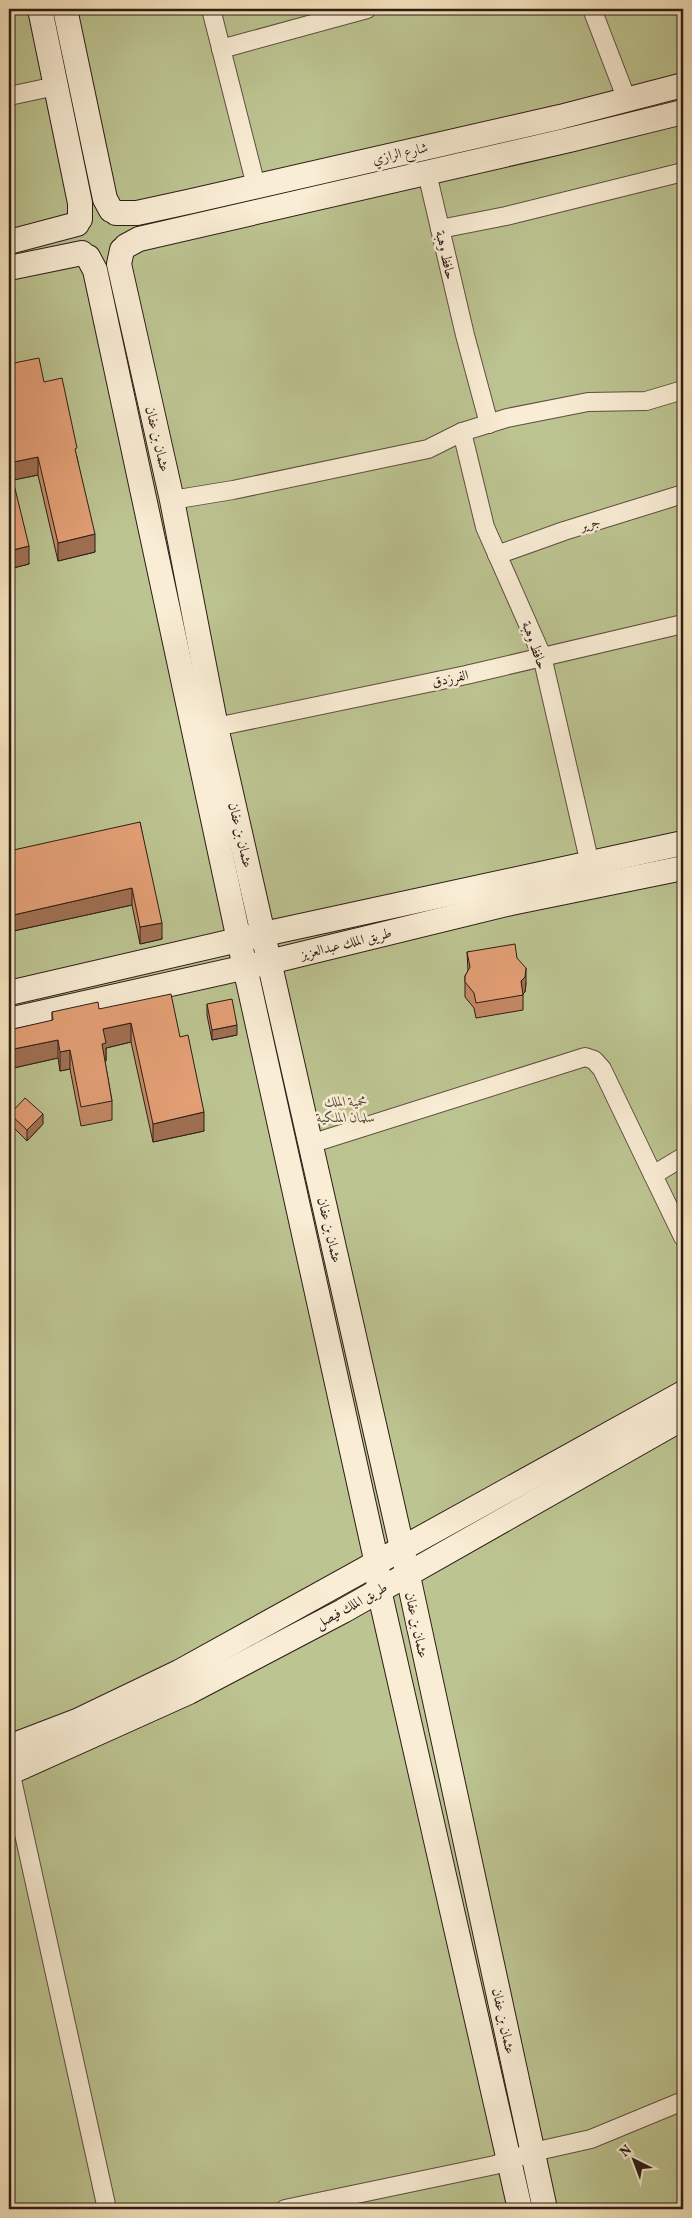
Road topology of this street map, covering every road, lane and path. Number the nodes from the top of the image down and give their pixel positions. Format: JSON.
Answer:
{"nodes":[{"id":1,"x":40,"y":9,"type":"edge"},
{"id":2,"x":65,"y":9,"type":"edge"},
{"id":3,"x":211,"y":9,"type":"edge"},
{"id":4,"x":592,"y":9,"type":"edge"},
{"id":5,"x":359,"y":10,"type":"edge"},
{"id":6,"x":221,"y":49,"type":"junction"},
{"id":7,"x":683,"y":85,"type":"edge"},
{"id":8,"x":56,"y":86,"type":"junction"},
{"id":9,"x":9,"y":96,"type":"edge"},
{"id":10,"x":627,"y":100,"type":"junction"},
{"id":11,"x":683,"y":112,"type":"edge"},
{"id":12,"x":683,"y":172,"type":"edge"},
{"id":13,"x":427,"y":173,"type":"junction"},
{"id":14,"x":256,"y":186,"type":"junction"},
{"id":15,"x":114,"y":211,"type":"junction"},
{"id":16,"x":79,"y":222,"type":"junction"},
{"id":17,"x":440,"y":229,"type":"junction"},
{"id":18,"x":9,"y":242,"type":"edge"},
{"id":19,"x":124,"y":248,"type":"junction"},
{"id":20,"x":85,"y":255,"type":"junction"},
{"id":21,"x":9,"y":268,"type":"edge"},
{"id":22,"x":683,"y":390,"type":"edge"},
{"id":23,"x":490,"y":424,"type":"junction"},
{"id":24,"x":462,"y":432,"type":"junction"},
{"id":25,"x":683,"y":494,"type":"edge"},
{"id":26,"x":172,"y":500,"type":"junction"},
{"id":27,"x":497,"y":555,"type":"junction"},
{"id":28,"x":683,"y":624,"type":"edge"},
{"id":29,"x":542,"y":656,"type":"junction"},
{"id":30,"x":216,"y":727,"type":"junction"},
{"id":31,"x":683,"y":843,"type":"edge"},
{"id":32,"x":590,"y":864,"type":"junction"},
{"id":33,"x":683,"y":868,"type":"edge"},
{"id":34,"x":264,"y":934,"type":"junction"},
{"id":35,"x":239,"y":940,"type":"junction"},
{"id":36,"x":269,"y":962,"type":"junction"},
{"id":37,"x":245,"y":967,"type":"junction"},
{"id":38,"x":9,"y":993,"type":"edge"},
{"id":39,"x":9,"y":1020,"type":"edge"},
{"id":40,"x":310,"y":1144,"type":"junction"},
{"id":41,"x":683,"y":1157,"type":"edge"},
{"id":42,"x":653,"y":1176,"type":"junction"},
{"id":43,"x":683,"y":1237,"type":"edge"},
{"id":44,"x":683,"y":1393,"type":"edge"},
{"id":45,"x":683,"y":1418,"type":"edge"},
{"id":46,"x":402,"y":1548,"type":"junction"},
{"id":47,"x":377,"y":1564,"type":"junction"},
{"id":48,"x":406,"y":1574,"type":"junction"},
{"id":49,"x":379,"y":1590,"type":"junction"},
{"id":50,"x":9,"y":1747,"type":"edge"},
{"id":51,"x":9,"y":1770,"type":"edge"},
{"id":52,"x":683,"y":2101,"type":"edge"},
{"id":53,"x":532,"y":2152,"type":"junction"},
{"id":54,"x":509,"y":2160,"type":"junction"},
{"id":55,"x":364,"y":2201,"type":"edge"},
{"id":56,"x":107,"y":2209,"type":"edge"},
{"id":57,"x":284,"y":2209,"type":"edge"},
{"id":58,"x":520,"y":2209,"type":"edge"},
{"id":59,"x":545,"y":2209,"type":"edge"}],
"edges":[{"from":1,"to":8,"type":"street"},
{"from":2,"to":15,"type":"street"},
{"from":3,"to":6,"type":"street"},
{"from":4,"to":10,"type":"street"},
{"from":5,"to":6,"type":"street"},
{"from":6,"to":14,"type":"street"},
{"from":7,"to":10,"type":"street","name":"شارع الرازي"},
{"from":8,"to":9,"type":"street"},
{"from":8,"to":16,"type":"street"},
{"from":10,"to":14,"type":"street","name":"شارع الرازي"},
{"from":11,"to":13,"type":"street","name":"شارع الرازي"},
{"from":12,"to":17,"type":"street"},
{"from":13,"to":17,"type":"street","name":"حافظ وهبة"},
{"from":13,"to":19,"type":"street","name":"شارع الرازي"},
{"from":14,"to":15,"type":"street","name":"شارع الرازي"},
{"from":15,"to":16,"type":"street"},
{"from":15,"to":19,"type":"street"},
{"from":16,"to":18,"type":"street"},
{"from":16,"to":20,"type":"street"},
{"from":17,"to":23,"type":"street","name":"حافظ وهبة"},
{"from":19,"to":20,"type":"street"},
{"from":19,"to":26,"type":"street","name":"عثمان بن عفان"},
{"from":20,"to":21,"type":"street"},
{"from":20,"to":35,"type":"street","name":"عثمان بن عفان"},
{"from":22,"to":23,"type":"street"},
{"from":23,"to":24,"type":"street"},
{"from":24,"to":26,"type":"street"},
{"from":24,"to":27,"type":"street","name":"حافظ وهبة"},
{"from":25,"to":27,"type":"street","name":"جرير"},
{"from":26,"to":30,"type":"street","name":"عثمان بن عفان"},
{"from":27,"to":29,"type":"street","name":"حافظ وهبة"},
{"from":28,"to":29,"type":"street","name":"الفرزدق"},
{"from":29,"to":30,"type":"street","name":"الفرزدق"},
{"from":29,"to":32,"type":"street","name":"حافظ وهبة"},
{"from":30,"to":34,"type":"street","name":"عثمان بن عفان"},
{"from":31,"to":32,"type":"street","name":"طريق الملك عبدالعزيز"},
{"from":32,"to":34,"type":"street","name":"طريق الملك عبدالعزيز"},
{"from":33,"to":36,"type":"street","name":"طريق الملك عبدالعزيز"},
{"from":34,"to":35,"type":"street","name":"طريق الملك عبدالعزيز"},
{"from":34,"to":36,"type":"street","name":"عثمان بن عفان"},
{"from":35,"to":37,"type":"street","name":"عثمان بن عفان"},
{"from":35,"to":38,"type":"street","name":"طريق الملك عبدالعزيز"},
{"from":36,"to":37,"type":"street","name":"طريق الملك عبدالعزيز"},
{"from":36,"to":40,"type":"street","name":"عثمان بن عفان"},
{"from":37,"to":39,"type":"street","name":"طريق الملك عبدالعزيز"},
{"from":37,"to":47,"type":"street","name":"عثمان بن عفان"},
{"from":40,"to":42,"type":"street"},
{"from":40,"to":46,"type":"street","name":"عثمان بن عفان"},
{"from":41,"to":42,"type":"street"},
{"from":42,"to":43,"type":"street"},
{"from":44,"to":46,"type":"street","name":"طريق الملك فيصل"},
{"from":45,"to":48,"type":"street","name":"طريق الملك فيصل"},
{"from":46,"to":47,"type":"street","name":"طريق الملك فيصل"},
{"from":46,"to":48,"type":"street","name":"عثمان بن عفان"},
{"from":47,"to":49,"type":"street","name":"عثمان بن عفان"},
{"from":47,"to":50,"type":"street","name":"طريق الملك فيصل"},
{"from":48,"to":49,"type":"street","name":"طريق الملك فيصل"},
{"from":48,"to":53,"type":"street","name":"عثمان بن عفان"},
{"from":49,"to":51,"type":"street","name":"طريق الملك فيصل"},
{"from":49,"to":54,"type":"street","name":"عثمان بن عفان"},
{"from":51,"to":56,"type":"street"},
{"from":52,"to":53,"type":"street"},
{"from":53,"to":54,"type":"street"},
{"from":53,"to":59,"type":"street","name":"عثمان بن عفان"},
{"from":54,"to":55,"type":"street"},
{"from":54,"to":58,"type":"street","name":"عثمان بن عفان"},
{"from":55,"to":57,"type":"street"}]}
